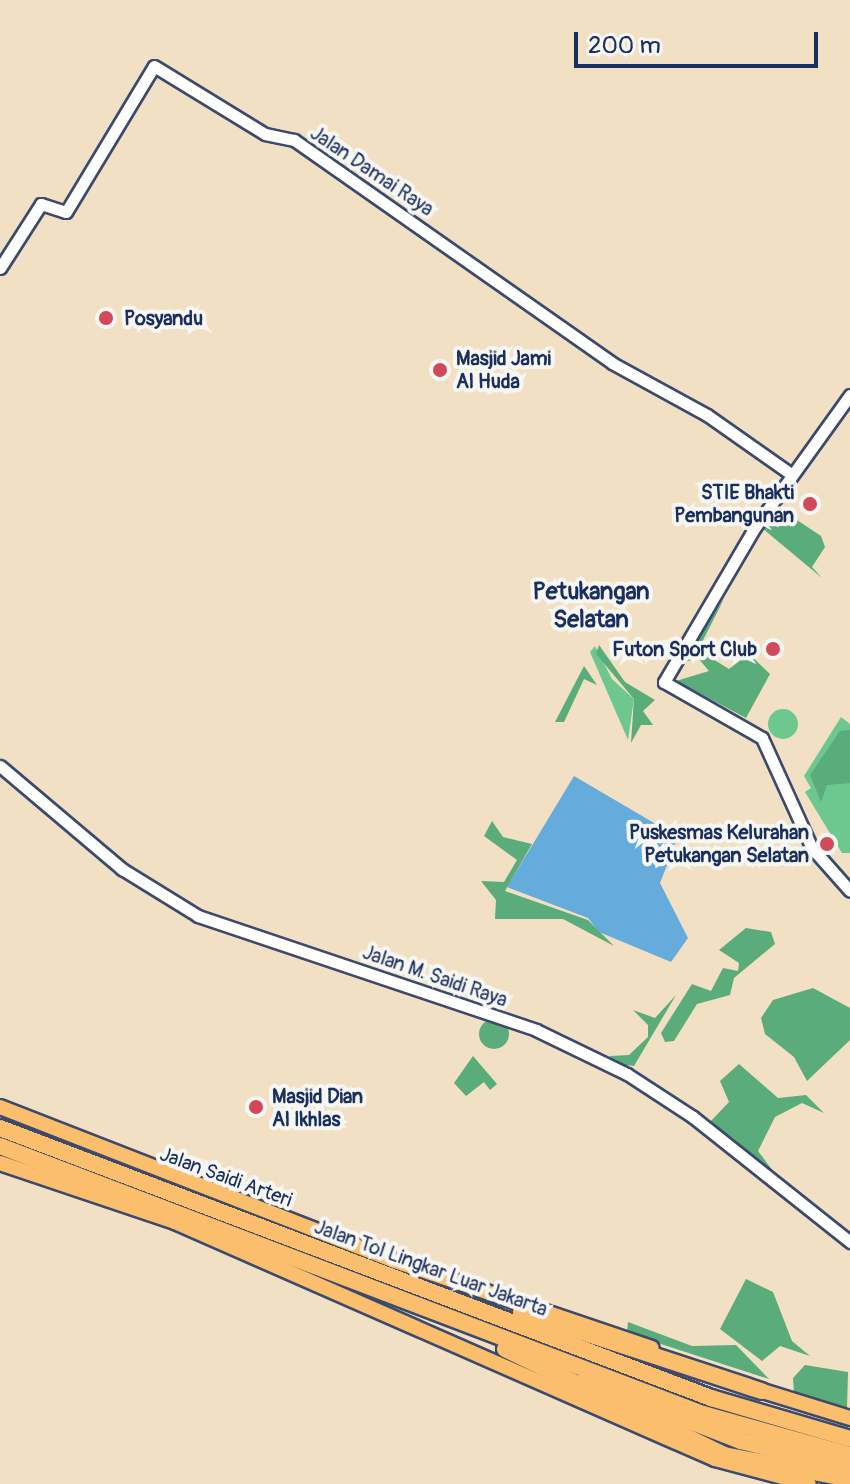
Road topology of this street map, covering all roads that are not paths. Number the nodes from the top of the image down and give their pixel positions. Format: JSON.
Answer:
{"nodes":[{"id":1,"x":0,"y":268,"type":"edge"},
{"id":2,"x":850,"y":395,"type":"edge"},
{"id":3,"x":791,"y":474,"type":"junction"},
{"id":4,"x":0,"y":766,"type":"edge"},
{"id":5,"x":850,"y":891,"type":"edge"},
{"id":6,"x":0,"y":1107,"type":"edge"},
{"id":7,"x":5,"y":1144,"type":"edge"},
{"id":8,"x":850,"y":1242,"type":"edge"},
{"id":9,"x":256,"y":1243,"type":"junction"},
{"id":10,"x":492,"y":1310,"type":"junction"},
{"id":11,"x":505,"y":1349,"type":"junction"},
{"id":12,"x":761,"y":1391,"type":"junction"},
{"id":13,"x":850,"y":1418,"type":"edge"},
{"id":14,"x":850,"y":1439,"type":"edge"},
{"id":15,"x":850,"y":1455,"type":"edge"},
{"id":16,"x":850,"y":1468,"type":"edge"},
{"id":17,"x":850,"y":1479,"type":"edge"},
{"id":18,"x":809,"y":1484,"type":"edge"}],
"edges":[{"from":1,"to":3,"type":"street","name":"Jalan Damai Raya"},
{"from":2,"to":3,"type":"street"},
{"from":3,"to":5,"type":"street"},
{"from":4,"to":8,"type":"street","name":"Jalan M. Saidi Raya"},
{"from":6,"to":12,"type":"main road","name":"Jalan Saidi Arteri"},
{"from":7,"to":9,"type":"highway","name":"Jalan Tol Lingkar Luar Jakarta"},
{"from":7,"to":10,"type":"highway","name":"Jalan Tol Lingkar Luar Jakarta"},
{"from":7,"to":18,"type":"main road"},
{"from":9,"to":11,"type":"highway"},
{"from":9,"to":15,"type":"highway","name":"Jalan Tol Lingkar Luar Jakarta"},
{"from":10,"to":12,"type":"highway"},
{"from":10,"to":14,"type":"highway","name":"Jalan Tol Lingkar Luar Jakarta"},
{"from":11,"to":16,"type":"highway"},
{"from":11,"to":17,"type":"highway"},
{"from":12,"to":13,"type":"main road","name":"Jalan Saidi Arteri"}]}
